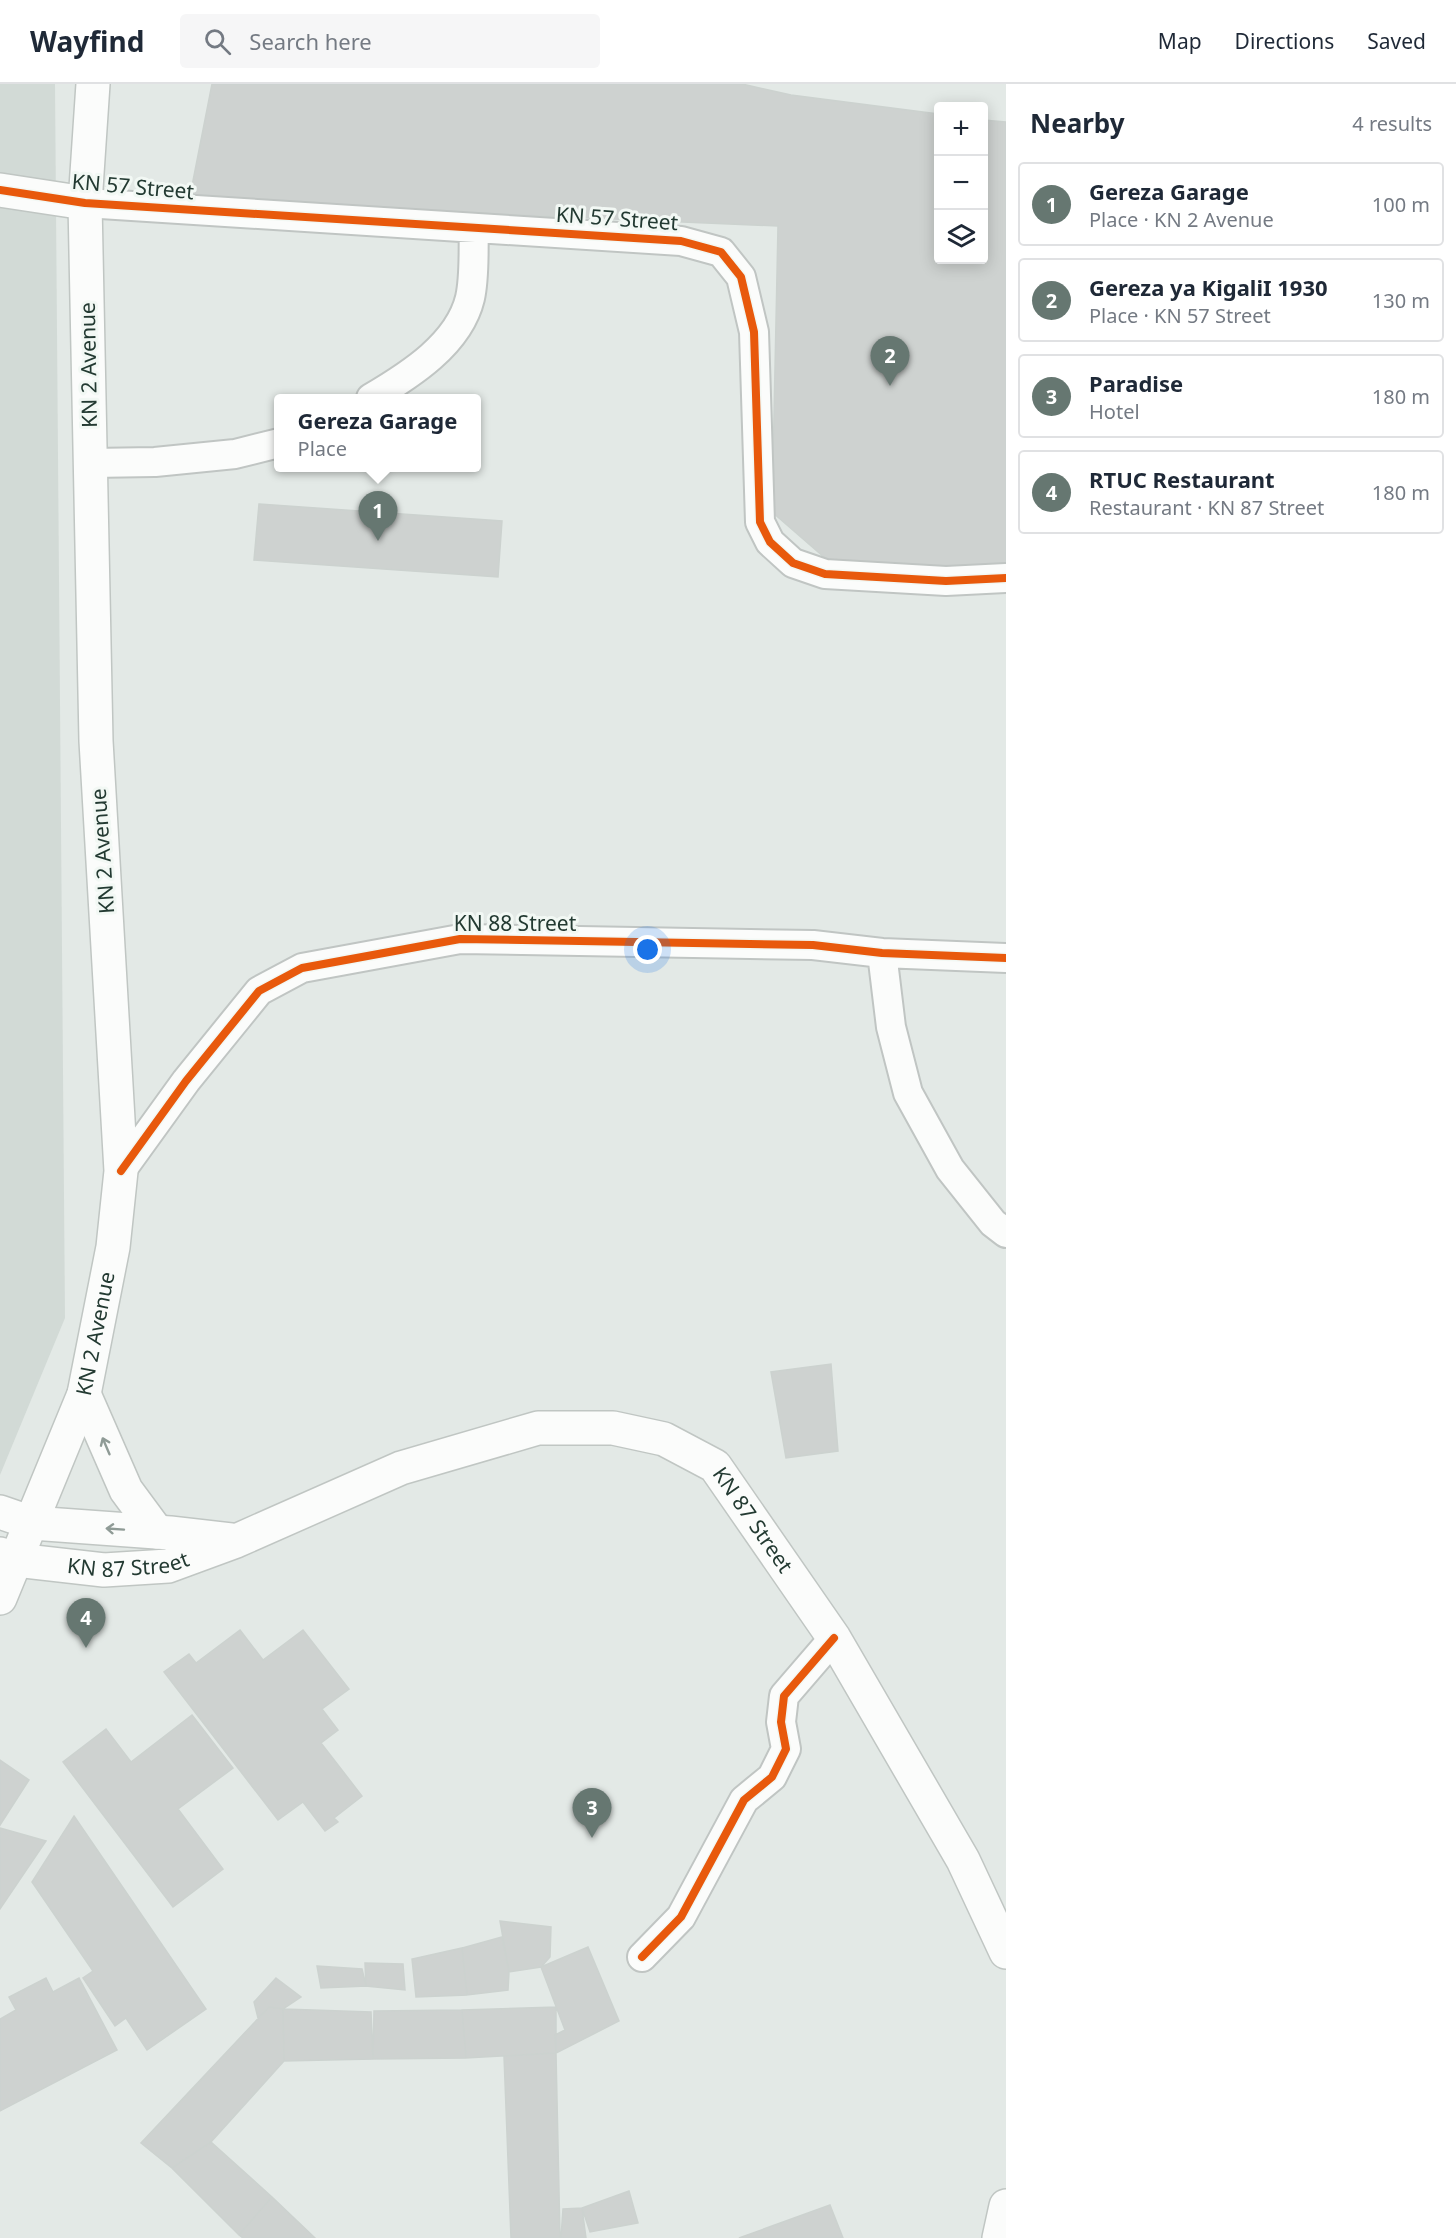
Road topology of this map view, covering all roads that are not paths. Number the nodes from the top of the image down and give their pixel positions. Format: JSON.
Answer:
{"nodes":[{"id":1,"x":93,"y":84,"type":"edge"},
{"id":2,"x":0,"y":189,"type":"edge"},
{"id":3,"x":85,"y":202,"type":"junction"},
{"id":4,"x":474,"y":228,"type":"junction"},
{"id":5,"x":379,"y":394,"type":"edge"},
{"id":6,"x":274,"y":444,"type":"edge"},
{"id":7,"x":91,"y":463,"type":"junction"},
{"id":8,"x":1006,"y":578,"type":"edge"},
{"id":9,"x":882,"y":953,"type":"junction"},
{"id":10,"x":1006,"y":958,"type":"edge"},
{"id":11,"x":121,"y":1171,"type":"junction"},
{"id":12,"x":1006,"y":1233,"type":"edge"},
{"id":13,"x":84,"y":1394,"type":"junction"},
{"id":14,"x":0,"y":1512,"type":"edge"},
{"id":15,"x":32,"y":1522,"type":"junction"},
{"id":16,"x":157,"y":1532,"type":"junction"},
{"id":17,"x":236,"y":1540,"type":"junction"},
{"id":18,"x":8,"y":1557,"type":"edge"},
{"id":19,"x":0,"y":1598,"type":"edge"},
{"id":20,"x":834,"y":1638,"type":"junction"},
{"id":21,"x":1006,"y":1952,"type":"edge"},
{"id":22,"x":642,"y":1957,"type":"dead end"},
{"id":23,"x":1006,"y":2206,"type":"edge"},
{"id":24,"x":999,"y":2238,"type":"edge"}],
"edges":[{"from":1,"to":3,"type":"main road","name":"KN 2 Avenue"},
{"from":2,"to":3,"type":"main road","name":"KN 57 Street"},
{"from":3,"to":4,"type":"street","name":"KN 57 Street"},
{"from":3,"to":7,"type":"main road","name":"KN 2 Avenue"},
{"from":4,"to":5,"type":"street"},
{"from":4,"to":8,"type":"street","name":"KN 57 Street"},
{"from":6,"to":7,"type":"street"},
{"from":7,"to":11,"type":"main road","name":"KN 2 Avenue"},
{"from":9,"to":10,"type":"street","name":"KN 88 Street"},
{"from":9,"to":11,"type":"street","name":"KN 88 Street"},
{"from":9,"to":12,"type":"street"},
{"from":11,"to":13,"type":"main road","name":"KN 2 Avenue"},
{"from":13,"to":15,"type":"main road","name":"KN 2 Avenue"},
{"from":16,"to":13,"type":"main road","one_way":true},
{"from":14,"to":15,"type":"main road","name":"KN 87 Street"},
{"from":16,"to":15,"type":"main road","name":"KN 87 Street","one_way":true},
{"from":15,"to":18,"type":"main road","name":"KN 2 Avenue"},
{"from":16,"to":17,"type":"main road","name":"KN 87 Street"},
{"from":17,"to":18,"type":"main road","name":"KN 87 Street"},
{"from":17,"to":20,"type":"main road","name":"KN 87 Street"},
{"from":18,"to":19,"type":"main road","name":"KN 2 Avenue"},
{"from":20,"to":21,"type":"main road","name":"KN 87 Street"},
{"from":20,"to":22,"type":"street"},
{"from":23,"to":24,"type":"main road"}]}
